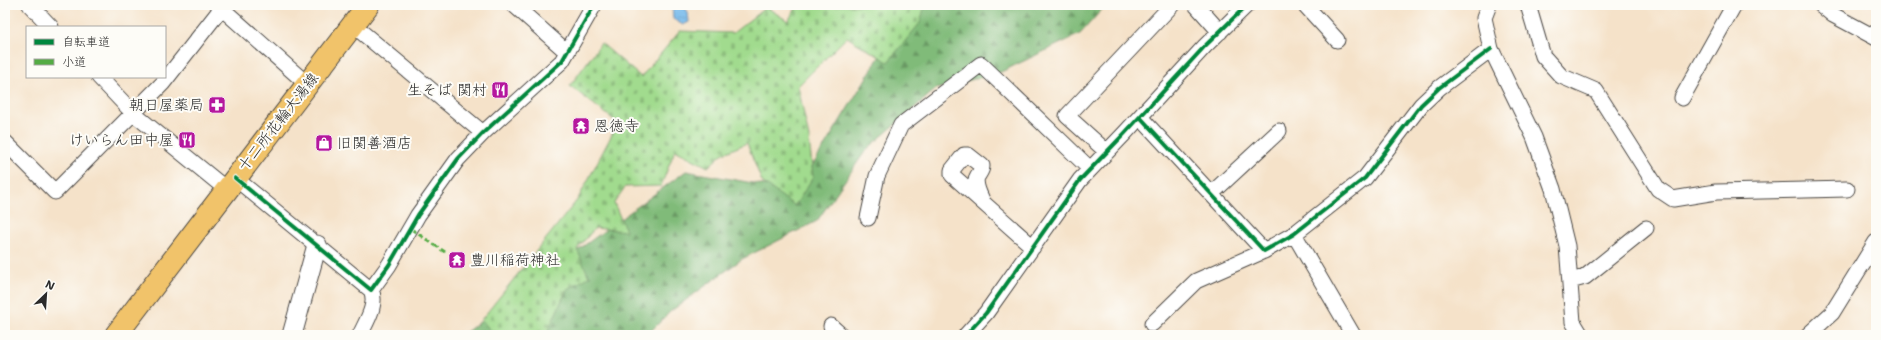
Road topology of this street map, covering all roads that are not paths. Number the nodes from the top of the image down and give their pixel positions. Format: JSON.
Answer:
{"nodes":[{"id":1,"x":30,"y":5,"type":"edge"},
{"id":2,"x":368,"y":5,"type":"edge"},
{"id":3,"x":514,"y":5,"type":"edge"},
{"id":4,"x":594,"y":5,"type":"edge"},
{"id":5,"x":1172,"y":5,"type":"edge"},
{"id":6,"x":1196,"y":5,"type":"edge"},
{"id":7,"x":1247,"y":5,"type":"edge"},
{"id":8,"x":1305,"y":5,"type":"edge"},
{"id":9,"x":1489,"y":5,"type":"edge"},
{"id":10,"x":1528,"y":5,"type":"edge"},
{"id":11,"x":1734,"y":5,"type":"edge"},
{"id":12,"x":1821,"y":5,"type":"edge"},
{"id":13,"x":221,"y":6,"type":"edge"},
{"id":14,"x":50,"y":26,"type":"edge"},
{"id":15,"x":352,"y":26,"type":"junction"},
{"id":16,"x":1220,"y":32,"type":"junction"},
{"id":17,"x":1876,"y":38,"type":"edge"},
{"id":18,"x":1337,"y":40,"type":"dead end"},
{"id":19,"x":1491,"y":49,"type":"junction"},
{"id":20,"x":567,"y":52,"type":"junction"},
{"id":21,"x":100,"y":78,"type":"edge"},
{"id":22,"x":307,"y":84,"type":"junction"},
{"id":23,"x":1682,"y":98,"type":"dead end"},
{"id":24,"x":134,"y":114,"type":"junction"},
{"id":25,"x":1140,"y":117,"type":"junction"},
{"id":26,"x":1279,"y":131,"type":"dead end"},
{"id":27,"x":482,"y":133,"type":"junction"},
{"id":28,"x":5,"y":142,"type":"edge"},
{"id":29,"x":1107,"y":152,"type":"junction"},
{"id":30,"x":1090,"y":169,"type":"junction"},
{"id":31,"x":231,"y":184,"type":"junction"},
{"id":32,"x":1846,"y":190,"type":"dead end"},
{"id":33,"x":1211,"y":194,"type":"junction"},
{"id":34,"x":982,"y":202,"type":"dead end"},
{"id":35,"x":868,"y":218,"type":"dead end"},
{"id":36,"x":1646,"y":228,"type":"dead end"},
{"id":37,"x":1294,"y":234,"type":"junction"},
{"id":38,"x":1876,"y":242,"type":"edge"},
{"id":39,"x":318,"y":245,"type":"junction"},
{"id":40,"x":1033,"y":247,"type":"junction"},
{"id":41,"x":1264,"y":252,"type":"junction"},
{"id":42,"x":1570,"y":281,"type":"junction"},
{"id":43,"x":371,"y":290,"type":"junction"},
{"id":44,"x":1152,"y":324,"type":"dead end"},
{"id":45,"x":116,"y":335,"type":"edge"},
{"id":46,"x":292,"y":335,"type":"edge"},
{"id":47,"x":360,"y":335,"type":"edge"},
{"id":48,"x":966,"y":335,"type":"edge"},
{"id":49,"x":1353,"y":335,"type":"edge"},
{"id":50,"x":1581,"y":335,"type":"edge"},
{"id":51,"x":1808,"y":335,"type":"edge"}],
"edges":[{"from":1,"to":14,"type":"street"},
{"from":2,"to":15,"type":"main road","name":"十二所花輪大湯線"},
{"from":3,"to":20,"type":"street"},
{"from":4,"to":20,"type":"street"},
{"from":5,"to":29,"type":"street"},
{"from":6,"to":16,"type":"street"},
{"from":7,"to":16,"type":"street"},
{"from":8,"to":18,"type":"street"},
{"from":9,"to":19,"type":"street"},
{"from":10,"to":32,"type":"street"},
{"from":11,"to":23,"type":"street"},
{"from":12,"to":17,"type":"street"},
{"from":13,"to":22,"type":"street"},
{"from":13,"to":24,"type":"street"},
{"from":15,"to":22,"type":"main road","name":"十二所花輪大湯線"},
{"from":15,"to":27,"type":"street"},
{"from":16,"to":25,"type":"street"},
{"from":19,"to":37,"type":"street"},
{"from":19,"to":42,"type":"street"},
{"from":20,"to":27,"type":"street"},
{"from":21,"to":24,"type":"street"},
{"from":22,"to":31,"type":"main road","name":"十二所花輪大湯線"},
{"from":24,"to":28,"type":"street"},
{"from":24,"to":31,"type":"street"},
{"from":25,"to":29,"type":"street"},
{"from":25,"to":33,"type":"street"},
{"from":26,"to":33,"type":"street"},
{"from":27,"to":43,"type":"street"},
{"from":29,"to":30,"type":"street"},
{"from":30,"to":35,"type":"street"},
{"from":30,"to":40,"type":"street"},
{"from":31,"to":39,"type":"street"},
{"from":31,"to":45,"type":"main road","name":"十二所花輪大湯線"},
{"from":33,"to":41,"type":"street"},
{"from":34,"to":40,"type":"street"},
{"from":36,"to":42,"type":"street"},
{"from":37,"to":41,"type":"street"},
{"from":37,"to":49,"type":"street"},
{"from":38,"to":51,"type":"street"},
{"from":39,"to":43,"type":"street"},
{"from":39,"to":46,"type":"street"},
{"from":40,"to":48,"type":"street"},
{"from":41,"to":44,"type":"street"},
{"from":42,"to":50,"type":"street"},
{"from":43,"to":47,"type":"street"}]}
